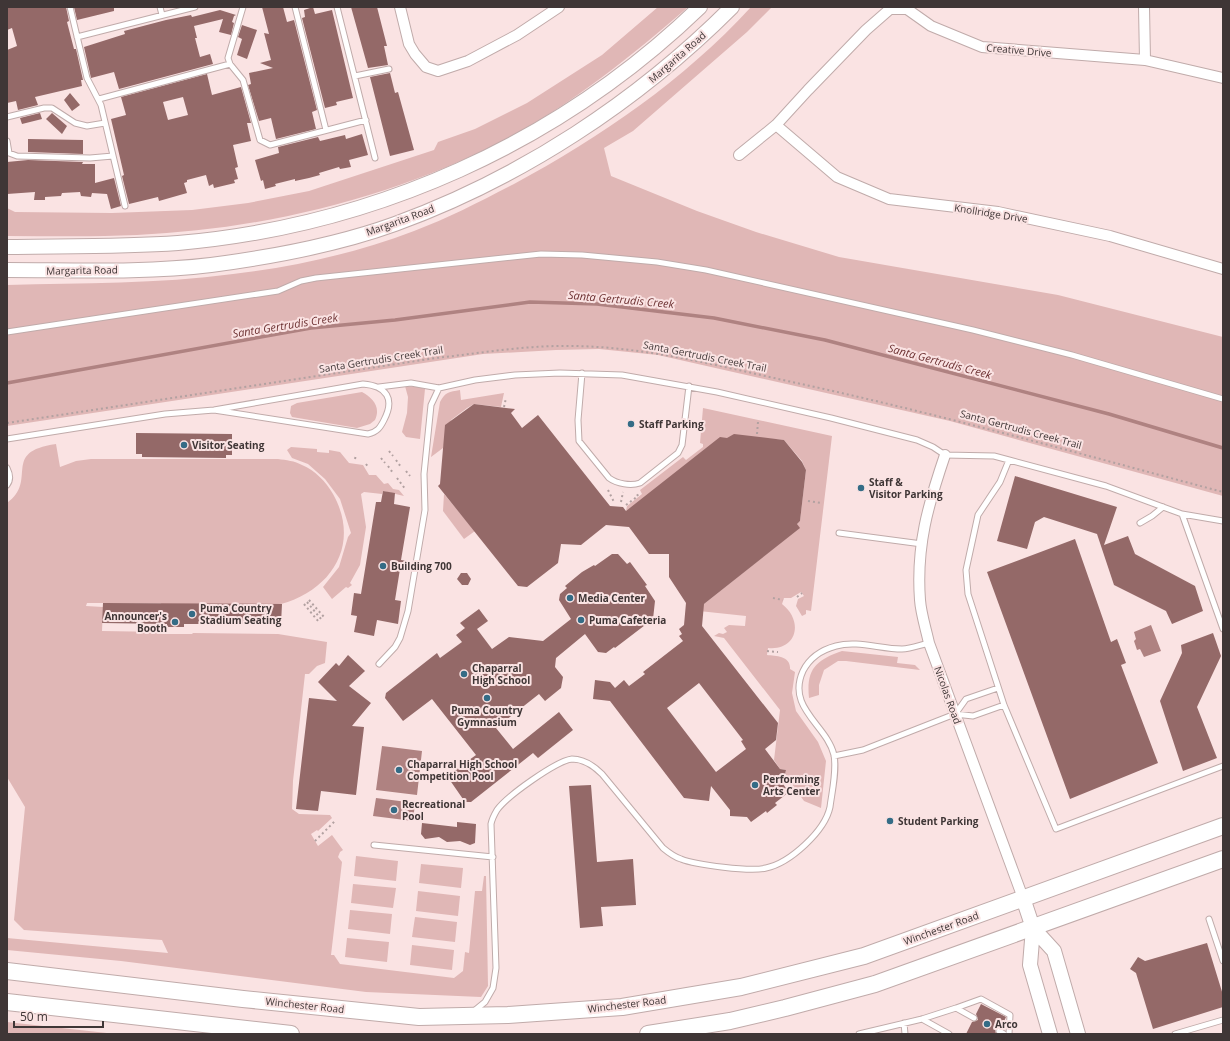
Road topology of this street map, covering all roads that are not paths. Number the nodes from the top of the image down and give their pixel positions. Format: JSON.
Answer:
{"nodes":[{"id":1,"x":70,"y":7,"type":"edge"},
{"id":2,"x":160,"y":7,"type":"edge"},
{"id":3,"x":195,"y":7,"type":"edge"},
{"id":4,"x":243,"y":7,"type":"edge"},
{"id":5,"x":295,"y":7,"type":"edge"},
{"id":6,"x":338,"y":7,"type":"edge"},
{"id":7,"x":400,"y":7,"type":"edge"},
{"id":8,"x":559,"y":7,"type":"edge"},
{"id":9,"x":700,"y":7,"type":"edge"},
{"id":10,"x":732,"y":7,"type":"edge"},
{"id":11,"x":1144,"y":7,"type":"edge"},
{"id":12,"x":162,"y":15,"type":"junction"},
{"id":13,"x":77,"y":37,"type":"junction"},
{"id":14,"x":1145,"y":60,"type":"junction"},
{"id":15,"x":230,"y":64,"type":"junction"},
{"id":16,"x":389,"y":69,"type":"dead end"},
{"id":17,"x":355,"y":76,"type":"junction"},
{"id":18,"x":1223,"y":78,"type":"edge"},
{"id":19,"x":99,"y":100,"type":"junction"},
{"id":20,"x":7,"y":117,"type":"edge"},
{"id":21,"x":366,"y":120,"type":"junction"},
{"id":22,"x":105,"y":123,"type":"junction"},
{"id":23,"x":776,"y":125,"type":"junction"},
{"id":24,"x":326,"y":130,"type":"junction"},
{"id":25,"x":7,"y":141,"type":"edge"},
{"id":26,"x":739,"y":154,"type":"dead end"},
{"id":27,"x":113,"y":156,"type":"junction"},
{"id":28,"x":376,"y":158,"type":"dead end"},
{"id":29,"x":125,"y":206,"type":"dead end"},
{"id":30,"x":7,"y":247,"type":"edge"},
{"id":31,"x":1223,"y":269,"type":"edge"},
{"id":32,"x":7,"y":270,"type":"edge"},
{"id":33,"x":7,"y":332,"type":"edge"},
{"id":34,"x":582,"y":373,"type":"junction"},
{"id":35,"x":689,"y":386,"type":"junction"},
{"id":36,"x":379,"y":387,"type":"junction"},
{"id":37,"x":439,"y":388,"type":"junction"},
{"id":38,"x":1223,"y":399,"type":"edge"},
{"id":39,"x":214,"y":410,"type":"junction"},
{"id":40,"x":7,"y":439,"type":"edge"},
{"id":41,"x":945,"y":455,"type":"junction"},
{"id":42,"x":1009,"y":460,"type":"junction"},
{"id":43,"x":7,"y":468,"type":"edge"},
{"id":44,"x":7,"y":485,"type":"edge"},
{"id":45,"x":1163,"y":507,"type":"junction"},
{"id":46,"x":1182,"y":514,"type":"junction"},
{"id":47,"x":1223,"y":521,"type":"edge"},
{"id":48,"x":1140,"y":523,"type":"dead end"},
{"id":49,"x":839,"y":533,"type":"dead end"},
{"id":50,"x":922,"y":544,"type":"junction"},
{"id":51,"x":1223,"y":630,"type":"edge"},
{"id":52,"x":929,"y":643,"type":"junction"},
{"id":53,"x":379,"y":664,"type":"dead end"},
{"id":54,"x":998,"y":688,"type":"junction"},
{"id":55,"x":1004,"y":705,"type":"junction"},
{"id":56,"x":955,"y":714,"type":"junction"},
{"id":57,"x":834,"y":756,"type":"junction"},
{"id":58,"x":1223,"y":766,"type":"edge"},
{"id":59,"x":1223,"y":826,"type":"edge"},
{"id":60,"x":374,"y":845,"type":"dead end"},
{"id":61,"x":493,"y":857,"type":"junction"},
{"id":62,"x":1223,"y":859,"type":"edge"},
{"id":63,"x":1023,"y":898,"type":"junction"},
{"id":64,"x":1209,"y":919,"type":"dead end"},
{"id":65,"x":1033,"y":928,"type":"junction"},
{"id":66,"x":1223,"y":961,"type":"edge"},
{"id":67,"x":7,"y":971,"type":"edge"},
{"id":68,"x":7,"y":1002,"type":"edge"},
{"id":69,"x":956,"y":1008,"type":"junction"},
{"id":70,"x":469,"y":1016,"type":"junction"},
{"id":71,"x":974,"y":1018,"type":"dead end"},
{"id":72,"x":922,"y":1019,"type":"junction"},
{"id":73,"x":1223,"y":1020,"type":"edge"},
{"id":74,"x":904,"y":1023,"type":"junction"},
{"id":75,"x":291,"y":1034,"type":"edge"},
{"id":76,"x":648,"y":1034,"type":"edge"},
{"id":77,"x":859,"y":1034,"type":"edge"},
{"id":78,"x":905,"y":1034,"type":"edge"},
{"id":79,"x":949,"y":1034,"type":"edge"},
{"id":80,"x":1009,"y":1034,"type":"edge"},
{"id":81,"x":1050,"y":1034,"type":"edge"},
{"id":82,"x":1078,"y":1034,"type":"edge"},
{"id":83,"x":1175,"y":1034,"type":"edge"}],
"edges":[{"from":1,"to":13,"type":"lane"},
{"from":2,"to":12,"type":"lane"},
{"from":3,"to":12,"type":"lane"},
{"from":4,"to":15,"type":"lane"},
{"from":5,"to":24,"type":"lane"},
{"from":6,"to":17,"type":"lane"},
{"from":7,"to":8,"type":"street"},
{"from":9,"to":30,"type":"main road","name":"Margarita Road"},
{"from":10,"to":32,"type":"main road","name":"Margarita Road"},
{"from":11,"to":14,"type":"street"},
{"from":12,"to":13,"type":"lane"},
{"from":13,"to":19,"type":"lane"},
{"from":14,"to":18,"type":"street","name":"Creative Drive"},
{"from":14,"to":23,"type":"street","name":"Creative Drive"},
{"from":15,"to":19,"type":"lane"},
{"from":15,"to":24,"type":"lane"},
{"from":16,"to":17,"type":"lane"},
{"from":17,"to":21,"type":"lane"},
{"from":19,"to":22,"type":"lane"},
{"from":20,"to":22,"type":"lane"},
{"from":21,"to":24,"type":"lane"},
{"from":21,"to":28,"type":"lane"},
{"from":22,"to":27,"type":"lane"},
{"from":23,"to":26,"type":"street","name":"Creative Drive"},
{"from":23,"to":31,"type":"street","name":"Knollridge Drive"},
{"from":25,"to":27,"type":"lane"},
{"from":27,"to":29,"type":"lane"},
{"from":33,"to":38,"type":"lane"},
{"from":34,"to":35,"type":"lane"},
{"from":34,"to":35,"type":"lane"},
{"from":34,"to":37,"type":"lane"},
{"from":35,"to":41,"type":"lane"},
{"from":36,"to":37,"type":"lane"},
{"from":36,"to":39,"type":"lane"},
{"from":36,"to":39,"type":"lane"},
{"from":37,"to":53,"type":"lane"},
{"from":39,"to":40,"type":"lane"},
{"from":41,"to":42,"type":"lane"},
{"from":41,"to":50,"type":"street","name":"Nicolas Road"},
{"from":42,"to":45,"type":"lane"},
{"from":42,"to":54,"type":"lane"},
{"from":43,"to":44,"type":"lane"},
{"from":45,"to":46,"type":"lane"},
{"from":45,"to":48,"type":"lane"},
{"from":46,"to":47,"type":"lane"},
{"from":46,"to":51,"type":"lane"},
{"from":49,"to":50,"type":"lane"},
{"from":50,"to":52,"type":"street","name":"Nicolas Road"},
{"from":52,"to":56,"type":"street","name":"Nicolas Road"},
{"from":52,"to":57,"type":"lane"},
{"from":54,"to":55,"type":"lane"},
{"from":54,"to":56,"type":"lane"},
{"from":55,"to":56,"type":"lane"},
{"from":55,"to":58,"type":"lane"},
{"from":56,"to":57,"type":"lane"},
{"from":56,"to":63,"type":"street","name":"Nicolas Road"},
{"from":57,"to":61,"type":"lane"},
{"from":59,"to":63,"type":"main road","name":"Winchester Road"},
{"from":60,"to":61,"type":"lane"},
{"from":61,"to":70,"type":"lane"},
{"from":62,"to":65,"type":"main road"},
{"from":63,"to":65,"type":"main road","name":"Nicolas Road"},
{"from":63,"to":70,"type":"main road","name":"Winchester Road"},
{"from":64,"to":66,"type":"lane"},
{"from":65,"to":76,"type":"main road"},
{"from":65,"to":81,"type":"main road","name":"Nicolas Road"},
{"from":65,"to":82,"type":"main road","name":"Nicolas Road"},
{"from":67,"to":70,"type":"main road","name":"Winchester Road"},
{"from":68,"to":75,"type":"main road"},
{"from":69,"to":71,"type":"lane"},
{"from":69,"to":72,"type":"lane"},
{"from":69,"to":80,"type":"lane"},
{"from":72,"to":74,"type":"lane"},
{"from":72,"to":79,"type":"lane"},
{"from":73,"to":83,"type":"lane"},
{"from":74,"to":77,"type":"lane"},
{"from":74,"to":78,"type":"lane"}]}
